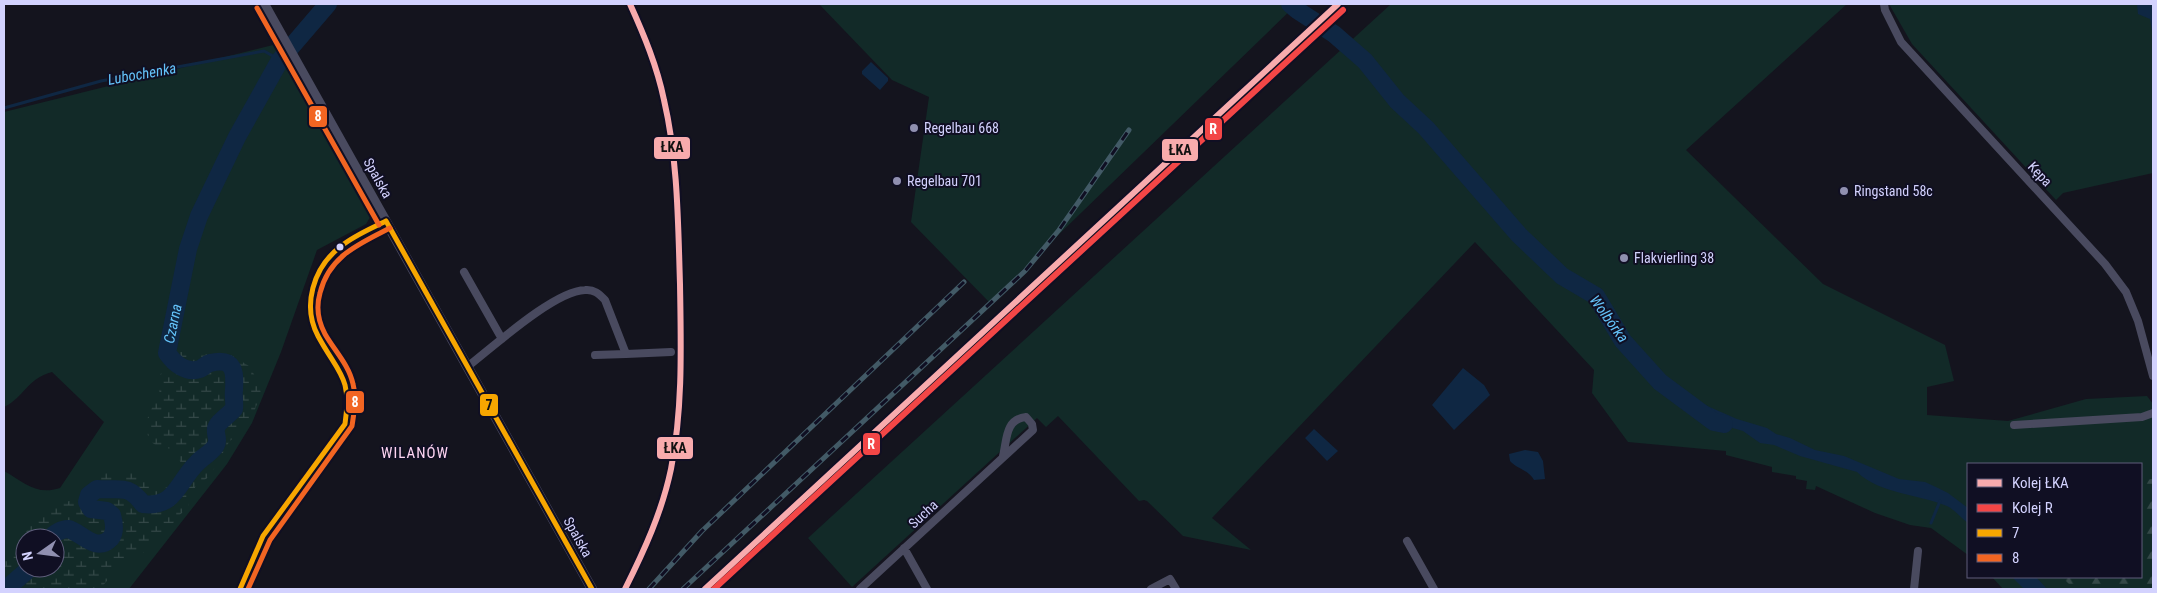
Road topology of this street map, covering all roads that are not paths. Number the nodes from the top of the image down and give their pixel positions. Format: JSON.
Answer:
{"nodes":[{"id":1,"x":264,"y":4,"type":"edge"},
{"id":2,"x":1884,"y":4,"type":"edge"},
{"id":3,"x":464,"y":272,"type":"dead end"},
{"id":4,"x":502,"y":340,"type":"junction"},
{"id":5,"x":671,"y":352,"type":"dead end"},
{"id":6,"x":626,"y":354,"type":"junction"},
{"id":7,"x":595,"y":355,"type":"dead end"},
{"id":8,"x":467,"y":367,"type":"junction"},
{"id":9,"x":2153,"y":376,"type":"edge"},
{"id":10,"x":2153,"y":414,"type":"edge"},
{"id":11,"x":2014,"y":425,"type":"dead end"},
{"id":12,"x":1003,"y":456,"type":"junction"},
{"id":13,"x":1407,"y":541,"type":"dead end"},
{"id":14,"x":904,"y":548,"type":"junction"},
{"id":15,"x":1918,"y":551,"type":"dead end"},
{"id":16,"x":592,"y":589,"type":"edge"},
{"id":17,"x":860,"y":589,"type":"edge"},
{"id":18,"x":927,"y":589,"type":"edge"},
{"id":19,"x":1151,"y":589,"type":"edge"},
{"id":20,"x":1176,"y":589,"type":"edge"},
{"id":21,"x":1434,"y":589,"type":"edge"},
{"id":22,"x":1914,"y":589,"type":"edge"}],
"edges":[{"from":1,"to":8,"type":"street","name":"Spalska"},
{"from":2,"to":9,"type":"street","name":"Kępa"},
{"from":3,"to":4,"type":"street"},
{"from":4,"to":6,"type":"street"},
{"from":4,"to":8,"type":"street"},
{"from":5,"to":6,"type":"street"},
{"from":6,"to":7,"type":"street"},
{"from":8,"to":16,"type":"street","name":"Spalska"},
{"from":10,"to":11,"type":"street"},
{"from":12,"to":12,"type":"street","name":"Sucha"},
{"from":12,"to":14,"type":"street","name":"Sucha"},
{"from":13,"to":21,"type":"street"},
{"from":14,"to":17,"type":"street","name":"Sucha"},
{"from":14,"to":18,"type":"street"},
{"from":15,"to":22,"type":"street"},
{"from":19,"to":20,"type":"street"}]}
